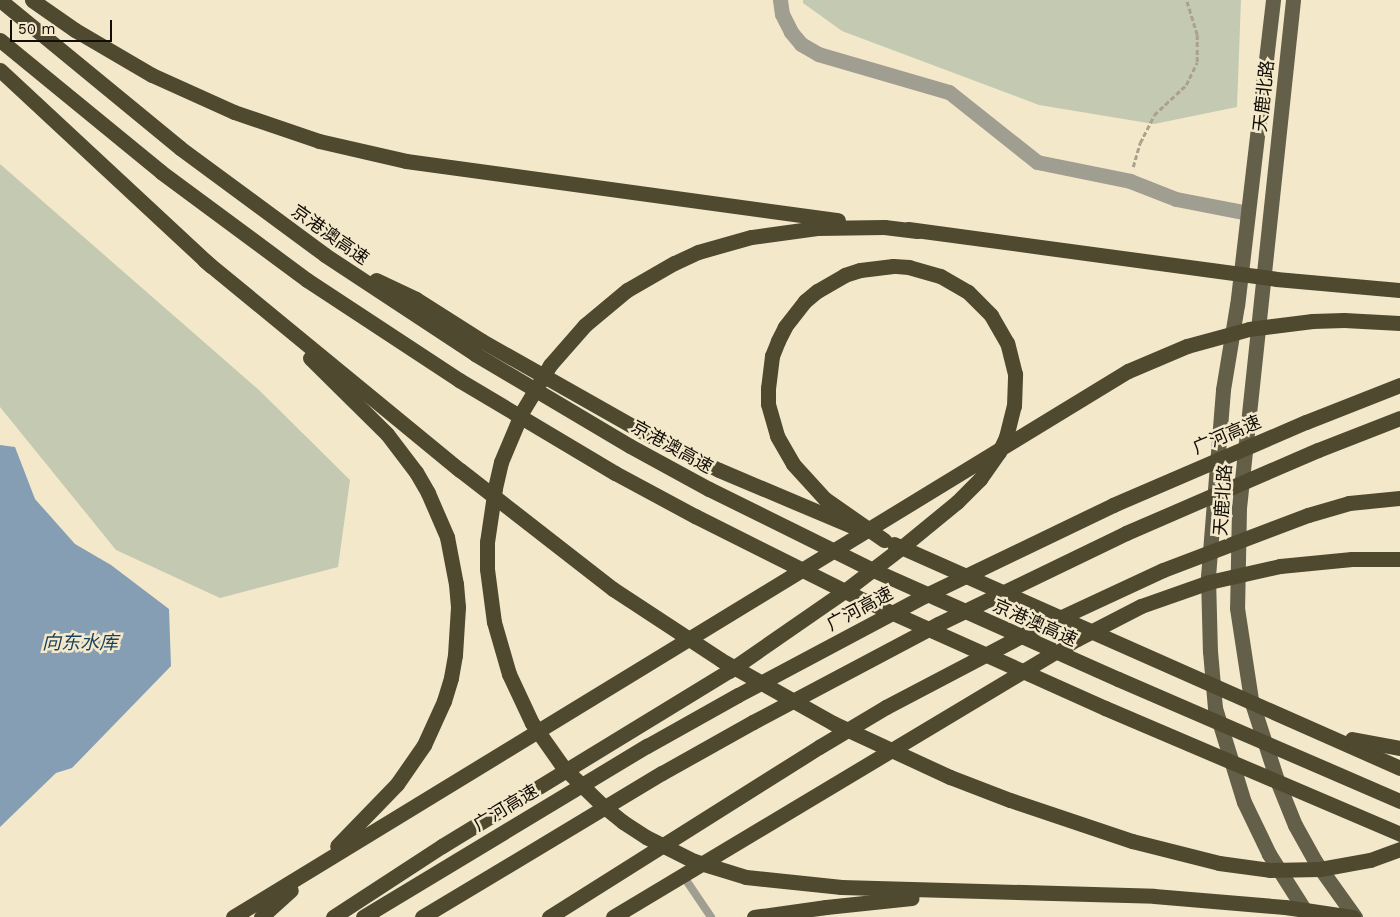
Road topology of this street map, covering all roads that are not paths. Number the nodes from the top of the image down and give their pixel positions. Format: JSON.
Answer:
{"nodes":[{"id":1,"x":0,"y":0,"type":"edge"},
{"id":2,"x":32,"y":0,"type":"edge"},
{"id":3,"x":780,"y":0,"type":"edge"},
{"id":4,"x":1273,"y":0,"type":"edge"},
{"id":5,"x":1293,"y":0,"type":"edge"},
{"id":6,"x":0,"y":40,"type":"edge"},
{"id":7,"x":0,"y":70,"type":"edge"},
{"id":8,"x":1248,"y":213,"type":"junction"},
{"id":9,"x":917,"y":230,"type":"junction"},
{"id":10,"x":325,"y":255,"type":"junction"},
{"id":11,"x":204,"y":260,"type":"junction"},
{"id":12,"x":1400,"y":290,"type":"edge"},
{"id":13,"x":1237,"y":305,"type":"junction"},
{"id":14,"x":1259,"y":306,"type":"junction"},
{"id":15,"x":1400,"y":323,"type":"edge"},
{"id":16,"x":1400,"y":385,"type":"edge"},
{"id":17,"x":1223,"y":390,"type":"junction"},
{"id":18,"x":1251,"y":392,"type":"junction"},
{"id":19,"x":1400,"y":418,"type":"edge"},
{"id":20,"x":1400,"y":498,"type":"edge"},
{"id":21,"x":884,"y":540,"type":"junction"},
{"id":22,"x":1400,"y":559,"type":"edge"},
{"id":23,"x":1318,"y":730,"type":"junction"},
{"id":24,"x":1400,"y":748,"type":"edge"},
{"id":25,"x":1400,"y":768,"type":"edge"},
{"id":26,"x":1400,"y":801,"type":"edge"},
{"id":27,"x":1400,"y":834,"type":"edge"},
{"id":28,"x":1400,"y":850,"type":"edge"},
{"id":29,"x":686,"y":880,"type":"dead end"},
{"id":30,"x":1089,"y":893,"type":"junction"},
{"id":31,"x":233,"y":917,"type":"edge"},
{"id":32,"x":261,"y":917,"type":"edge"},
{"id":33,"x":333,"y":917,"type":"edge"},
{"id":34,"x":363,"y":917,"type":"edge"},
{"id":35,"x":422,"y":917,"type":"edge"},
{"id":36,"x":549,"y":917,"type":"edge"},
{"id":37,"x":613,"y":917,"type":"edge"},
{"id":38,"x":710,"y":917,"type":"edge"},
{"id":39,"x":754,"y":917,"type":"edge"},
{"id":40,"x":1309,"y":917,"type":"edge"},
{"id":41,"x":1354,"y":917,"type":"edge"}],
"edges":[{"from":1,"to":10,"type":"highway","name":"京港澳高速"},
{"from":2,"to":9,"type":"highway"},
{"from":3,"to":8,"type":"street"},
{"from":4,"to":8,"type":"main road","name":"天鹿北路"},
{"from":5,"to":14,"type":"main road","name":"天鹿北路"},
{"from":6,"to":27,"type":"highway"},
{"from":7,"to":11,"type":"highway"},
{"from":8,"to":13,"type":"main road","name":"天鹿北路"},
{"from":9,"to":12,"type":"highway"},
{"from":9,"to":30,"type":"highway"},
{"from":10,"to":21,"type":"highway"},
{"from":10,"to":26,"type":"highway","name":"京港澳高速"},
{"from":11,"to":28,"type":"highway"},
{"from":11,"to":32,"type":"highway"},
{"from":13,"to":14,"type":"main road"},
{"from":13,"to":17,"type":"main road","name":"天鹿北路"},
{"from":14,"to":18,"type":"main road","name":"天鹿北路"},
{"from":15,"to":31,"type":"highway"},
{"from":16,"to":34,"type":"highway","name":"广河高速"},
{"from":17,"to":18,"type":"main road"},
{"from":17,"to":40,"type":"main road","name":"天鹿北路"},
{"from":18,"to":41,"type":"main road","name":"天鹿北路"},
{"from":19,"to":35,"type":"highway"},
{"from":20,"to":36,"type":"highway"},
{"from":21,"to":23,"type":"highway"},
{"from":21,"to":33,"type":"highway"},
{"from":22,"to":37,"type":"highway"},
{"from":23,"to":24,"type":"highway"},
{"from":23,"to":25,"type":"highway"},
{"from":29,"to":38,"type":"lane"},
{"from":30,"to":39,"type":"highway"},
{"from":30,"to":41,"type":"highway"}]}
